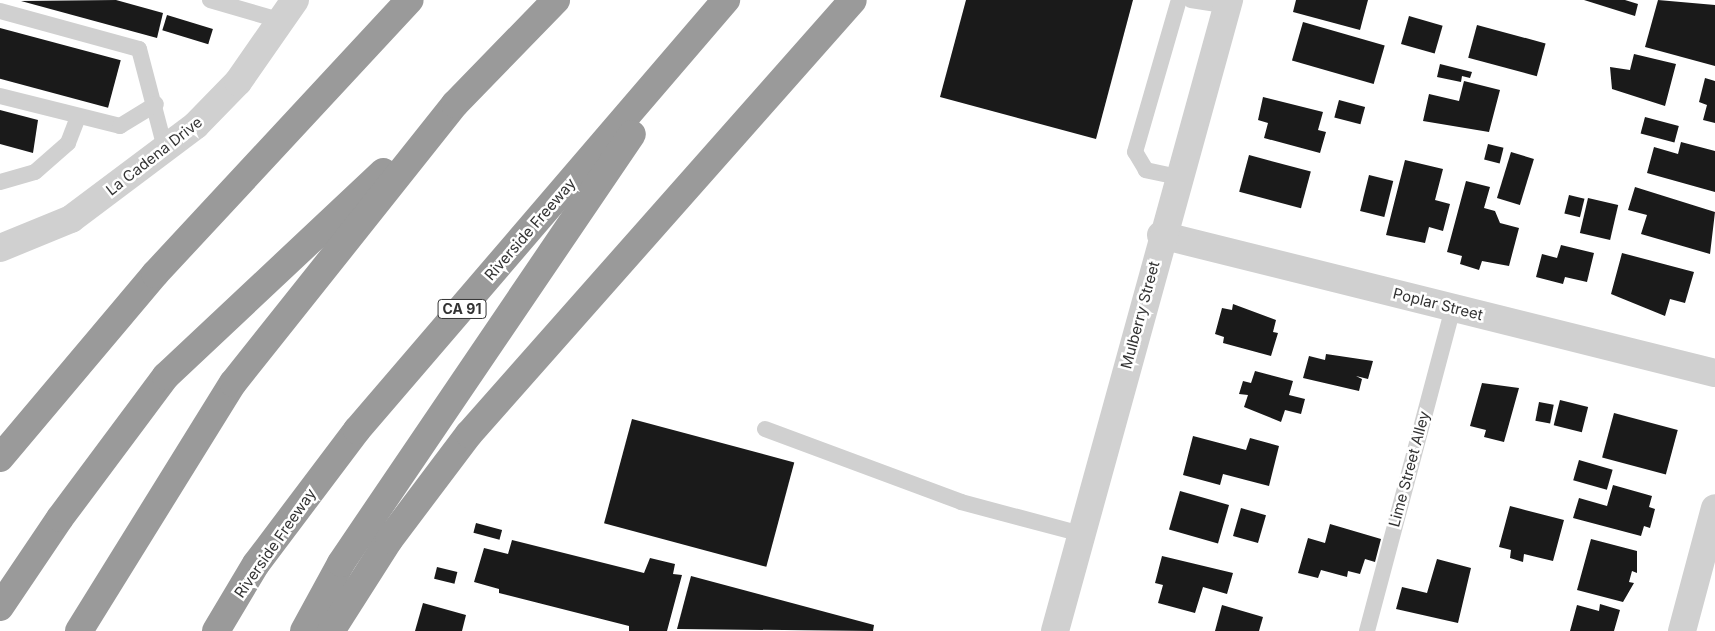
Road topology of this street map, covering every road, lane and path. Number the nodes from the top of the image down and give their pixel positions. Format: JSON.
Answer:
{"nodes":[{"id":1,"x":210,"y":0,"type":"edge"},
{"id":2,"x":410,"y":0,"type":"edge"},
{"id":3,"x":556,"y":0,"type":"edge"},
{"id":4,"x":853,"y":0,"type":"edge"},
{"id":5,"x":1180,"y":0,"type":"edge"},
{"id":6,"x":1191,"y":0,"type":"edge"},
{"id":7,"x":1228,"y":3,"type":"edge"},
{"id":8,"x":719,"y":8,"type":"edge"},
{"id":9,"x":289,"y":10,"type":"edge"},
{"id":10,"x":0,"y":11,"type":"edge"},
{"id":11,"x":0,"y":96,"type":"edge"},
{"id":12,"x":156,"y":104,"type":"junction"},
{"id":13,"x":455,"y":104,"type":"junction"},
{"id":14,"x":78,"y":117,"type":"junction"},
{"id":15,"x":166,"y":148,"type":"junction"},
{"id":16,"x":1178,"y":177,"type":"junction"},
{"id":17,"x":0,"y":182,"type":"edge"},
{"id":18,"x":1161,"y":235,"type":"junction"},
{"id":19,"x":0,"y":248,"type":"edge"},
{"id":20,"x":1453,"y":308,"type":"junction"},
{"id":21,"x":1715,"y":373,"type":"edge"},
{"id":22,"x":765,"y":429,"type":"dead end"},
{"id":23,"x":0,"y":458,"type":"edge"},
{"id":24,"x":1715,"y":508,"type":"edge"},
{"id":25,"x":1081,"y":534,"type":"junction"},
{"id":26,"x":0,"y":607,"type":"edge"},
{"id":27,"x":79,"y":631,"type":"edge"},
{"id":28,"x":216,"y":631,"type":"edge"},
{"id":29,"x":304,"y":631,"type":"edge"},
{"id":30,"x":331,"y":631,"type":"edge"},
{"id":31,"x":1054,"y":631,"type":"edge"},
{"id":32,"x":1367,"y":631,"type":"edge"},
{"id":33,"x":1682,"y":631,"type":"edge"}],
"edges":[{"from":1,"to":9,"type":"lane"},
{"from":2,"to":23,"type":"highway"},
{"from":3,"to":13,"type":"highway"},
{"from":4,"to":30,"type":"highway"},
{"from":5,"to":16,"type":"lane"},
{"from":6,"to":7,"type":"lane"},
{"from":7,"to":16,"type":"street","name":"Mulberry Street"},
{"from":8,"to":28,"type":"highway","name":"Riverside Freeway","number":"CA 91"},
{"from":8,"to":29,"type":"highway"},
{"from":9,"to":15,"type":"street","name":"La Cadena Drive"},
{"from":10,"to":12,"type":"lane"},
{"from":11,"to":14,"type":"lane"},
{"from":12,"to":14,"type":"lane"},
{"from":12,"to":15,"type":"lane"},
{"from":13,"to":26,"type":"highway"},
{"from":13,"to":27,"type":"highway"},
{"from":14,"to":17,"type":"lane"},
{"from":15,"to":19,"type":"street","name":"La Cadena Drive"},
{"from":16,"to":18,"type":"street","name":"Mulberry Street"},
{"from":18,"to":20,"type":"street","name":"Poplar Street"},
{"from":18,"to":25,"type":"street","name":"Mulberry Street"},
{"from":20,"to":21,"type":"street","name":"Poplar Street"},
{"from":20,"to":32,"type":"lane","name":"Lime Street Alley"},
{"from":22,"to":25,"type":"lane"},
{"from":24,"to":33,"type":"street"},
{"from":25,"to":31,"type":"street","name":"Mulberry Street"}]}
